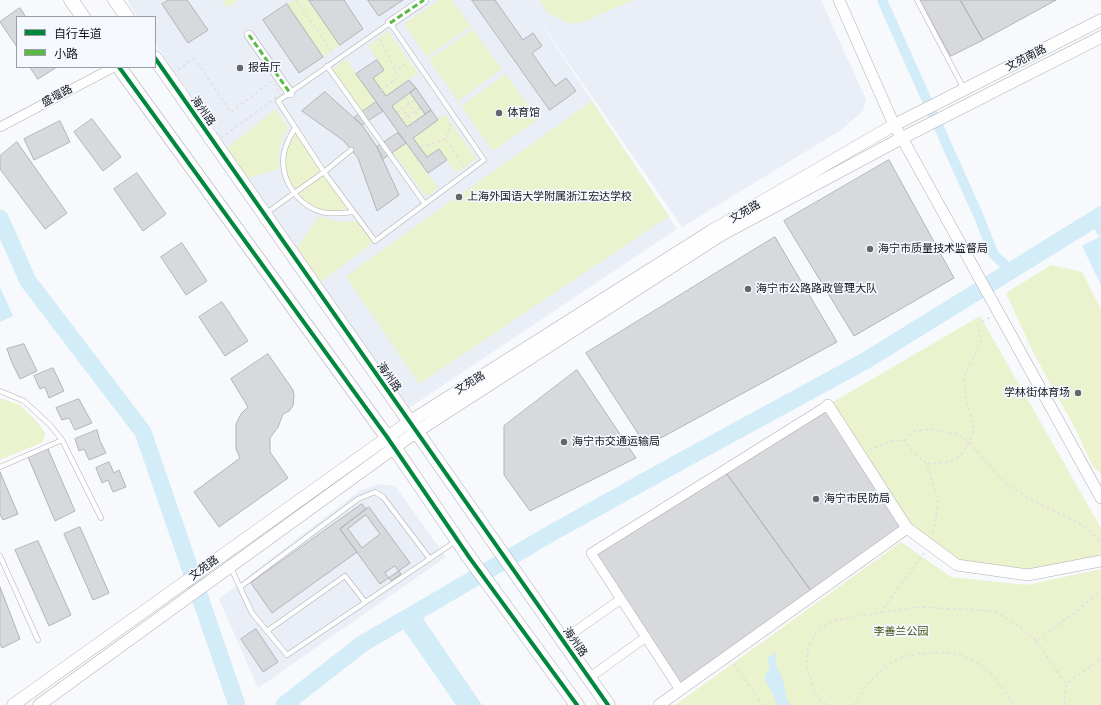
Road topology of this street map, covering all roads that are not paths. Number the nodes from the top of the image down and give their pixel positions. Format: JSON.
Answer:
{"nodes":[{"id":1,"x":71,"y":0,"type":"edge"},
{"id":2,"x":115,"y":0,"type":"edge"},
{"id":3,"x":424,"y":0,"type":"edge"},
{"id":4,"x":839,"y":0,"type":"edge"},
{"id":5,"x":917,"y":0,"type":"edge"},
{"id":6,"x":82,"y":16,"type":"edge"},
{"id":7,"x":125,"y":16,"type":"edge"},
{"id":8,"x":1101,"y":20,"type":"edge"},
{"id":9,"x":390,"y":23,"type":"junction"},
{"id":10,"x":249,"y":35,"type":"dead end"},
{"id":11,"x":1101,"y":37,"type":"edge"},
{"id":12,"x":156,"y":59,"type":"edge"},
{"id":13,"x":327,"y":66,"type":"junction"},
{"id":14,"x":112,"y":68,"type":"edge"},
{"id":15,"x":120,"y":68,"type":"edge"},
{"id":16,"x":964,"y":89,"type":"junction"},
{"id":17,"x":290,"y":93,"type":"junction"},
{"id":18,"x":950,"y":96,"type":"joint"},
{"id":19,"x":956,"y":110,"type":"joint"},
{"id":20,"x":894,"y":125,"type":"junction"},
{"id":21,"x":0,"y":127,"type":"edge"},
{"id":22,"x":902,"y":138,"type":"junction"},
{"id":23,"x":352,"y":150,"type":"dead end"},
{"id":24,"x":324,"y":172,"type":"junction"},
{"id":25,"x":295,"y":194,"type":"junction"},
{"id":26,"x":424,"y":204,"type":"junction"},
{"id":27,"x":353,"y":212,"type":"junction"},
{"id":28,"x":265,"y":215,"type":"junction"},
{"id":29,"x":0,"y":391,"type":"edge"},
{"id":30,"x":828,"y":404,"type":"joint"},
{"id":31,"x":413,"y":427,"type":"junction"},
{"id":32,"x":62,"y":440,"type":"junction"},
{"id":33,"x":390,"y":443,"type":"junction"},
{"id":34,"x":0,"y":467,"type":"edge"},
{"id":35,"x":1101,"y":498,"type":"edge"},
{"id":36,"x":101,"y":518,"type":"dead end"},
{"id":37,"x":907,"y":528,"type":"junction"},
{"id":38,"x":458,"y":540,"type":"junction"},
{"id":39,"x":0,"y":556,"type":"edge"},
{"id":40,"x":430,"y":559,"type":"junction"},
{"id":41,"x":1101,"y":561,"type":"edge"},
{"id":42,"x":228,"y":568,"type":"junction"},
{"id":43,"x":240,"y":587,"type":"junction"},
{"id":44,"x":621,"y":599,"type":"junction"},
{"id":45,"x":365,"y":602,"type":"junction"},
{"id":46,"x":267,"y":632,"type":"junction"},
{"id":47,"x":646,"y":637,"type":"junction"},
{"id":48,"x":38,"y":640,"type":"dead end"},
{"id":49,"x":563,"y":640,"type":"junction"},
{"id":50,"x":589,"y":678,"type":"junction"},
{"id":51,"x":680,"y":690,"type":"junction"},
{"id":52,"x":12,"y":705,"type":"edge"},
{"id":53,"x":39,"y":705,"type":"edge"},
{"id":54,"x":577,"y":705,"type":"edge"},
{"id":55,"x":608,"y":705,"type":"edge"},
{"id":56,"x":659,"y":705,"type":"edge"}],
"edges":[{"from":1,"to":6,"type":"main road"},
{"from":2,"to":7,"type":"main road"},
{"from":3,"to":9,"type":"street"},
{"from":4,"to":20,"type":"street"},
{"from":5,"to":16,"type":"lane"},
{"from":8,"to":16,"type":"main road","name":"文苑南路"},
{"from":9,"to":13,"type":"lane"},
{"from":9,"to":26,"type":"lane"},
{"from":10,"to":17,"type":"street"},
{"from":11,"to":19,"type":"main road","name":"文苑南路"},
{"from":12,"to":28,"type":"main road","name":"海州路"},
{"from":13,"to":17,"type":"lane"},
{"from":13,"to":26,"type":"lane"},
{"from":14,"to":21,"type":"street","name":"盛堰路"},
{"from":15,"to":33,"type":"main road"},
{"from":16,"to":18,"type":"main road","name":"文苑南路"},
{"from":17,"to":24,"type":"lane"},
{"from":18,"to":20,"type":"main road","name":"文苑路"},
{"from":19,"to":22,"type":"main road","name":"文苑路"},
{"from":20,"to":22,"type":"street"},
{"from":20,"to":31,"type":"main road","name":"文苑路"},
{"from":22,"to":31,"type":"main road","name":"文苑路"},
{"from":22,"to":35,"type":"street"},
{"from":23,"to":24,"type":"lane"},
{"from":24,"to":25,"type":"lane"},
{"from":24,"to":25,"type":"lane"},
{"from":24,"to":27,"type":"lane"},
{"from":25,"to":27,"type":"lane"},
{"from":25,"to":28,"type":"lane"},
{"from":26,"to":27,"type":"lane"},
{"from":28,"to":31,"type":"main road","name":"海州路"},
{"from":29,"to":32,"type":"lane"},
{"from":30,"to":37,"type":"street"},
{"from":30,"to":44,"type":"street"},
{"from":31,"to":33,"type":"main road","name":"文苑路"},
{"from":31,"to":49,"type":"main road","name":"海州路"},
{"from":32,"to":34,"type":"lane"},
{"from":32,"to":36,"type":"lane"},
{"from":33,"to":38,"type":"main road"},
{"from":33,"to":42,"type":"main road","name":"文苑路"},
{"from":33,"to":52,"type":"main road","name":"文苑路"},
{"from":37,"to":41,"type":"street"},
{"from":37,"to":51,"type":"street"},
{"from":38,"to":40,"type":"lane"},
{"from":38,"to":54,"type":"main road"},
{"from":39,"to":48,"type":"lane"},
{"from":40,"to":43,"type":"lane"},
{"from":40,"to":45,"type":"lane"},
{"from":42,"to":43,"type":"lane"},
{"from":42,"to":53,"type":"main road","name":"文苑路"},
{"from":43,"to":46,"type":"lane"},
{"from":44,"to":47,"type":"street"},
{"from":44,"to":49,"type":"street"},
{"from":45,"to":46,"type":"lane"},
{"from":45,"to":46,"type":"lane"},
{"from":47,"to":50,"type":"street"},
{"from":47,"to":51,"type":"street"},
{"from":49,"to":50,"type":"main road","name":"海州路"},
{"from":50,"to":55,"type":"main road","name":"海州路"},
{"from":51,"to":56,"type":"street"}]}
